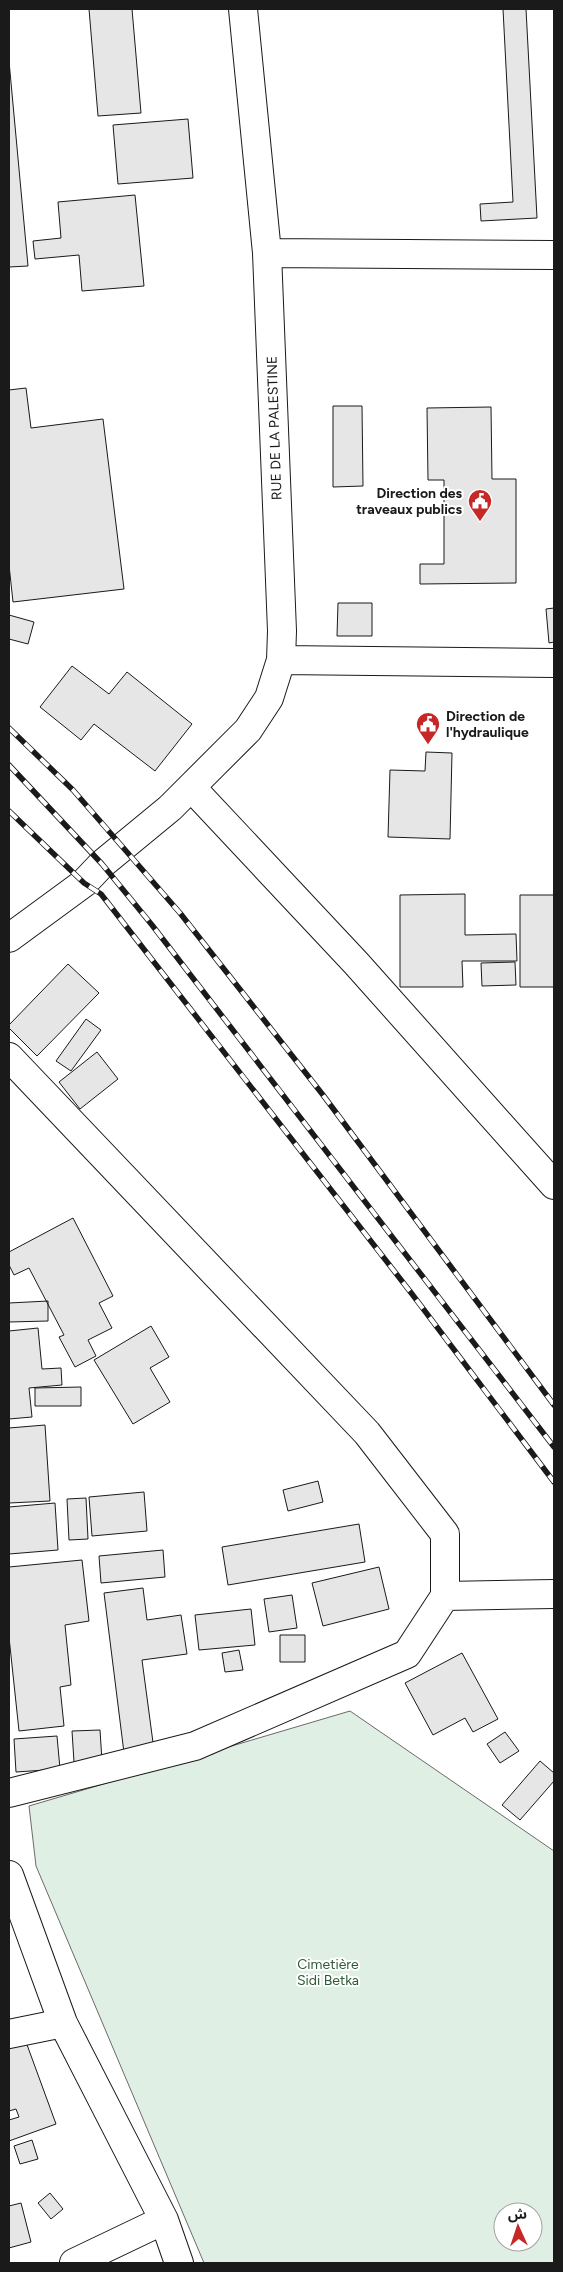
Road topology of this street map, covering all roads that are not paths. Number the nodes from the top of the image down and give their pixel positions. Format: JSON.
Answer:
{"nodes":[{"id":1,"x":243,"y":9,"type":"edge"},
{"id":2,"x":267,"y":253,"type":"junction"},
{"id":3,"x":554,"y":255,"type":"edge"},
{"id":4,"x":282,"y":660,"type":"junction"},
{"id":5,"x":554,"y":663,"type":"edge"},
{"id":6,"x":191,"y":787,"type":"junction"},
{"id":7,"x":9,"y":938,"type":"edge"},
{"id":8,"x":9,"y":1057,"type":"edge"},
{"id":9,"x":554,"y":1185,"type":"edge"},
{"id":10,"x":554,"y":1594,"type":"edge"},
{"id":11,"x":445,"y":1596,"type":"junction"},
{"id":12,"x":9,"y":1794,"type":"edge"},
{"id":13,"x":9,"y":1875,"type":"edge"},
{"id":14,"x":63,"y":2023,"type":"junction"},
{"id":15,"x":9,"y":2034,"type":"edge"},
{"id":16,"x":164,"y":2220,"type":"junction"},
{"id":17,"x":74,"y":2263,"type":"edge"},
{"id":18,"x":179,"y":2263,"type":"edge"}],
"edges":[{"from":1,"to":2,"type":"street","name":"RUE DE LA PALESTINE"},
{"from":2,"to":3,"type":"street"},
{"from":2,"to":4,"type":"street","name":"RUE DE LA PALESTINE"},
{"from":4,"to":5,"type":"street"},
{"from":4,"to":6,"type":"street","name":"RUE DE LA PALESTINE"},
{"from":6,"to":7,"type":"street","name":"RUE DE LA PALESTINE"},
{"from":6,"to":9,"type":"street"},
{"from":8,"to":11,"type":"street"},
{"from":10,"to":11,"type":"street"},
{"from":11,"to":12,"type":"street"},
{"from":13,"to":14,"type":"street"},
{"from":14,"to":15,"type":"street"},
{"from":14,"to":16,"type":"street"},
{"from":16,"to":17,"type":"street"},
{"from":16,"to":18,"type":"street"}]}
